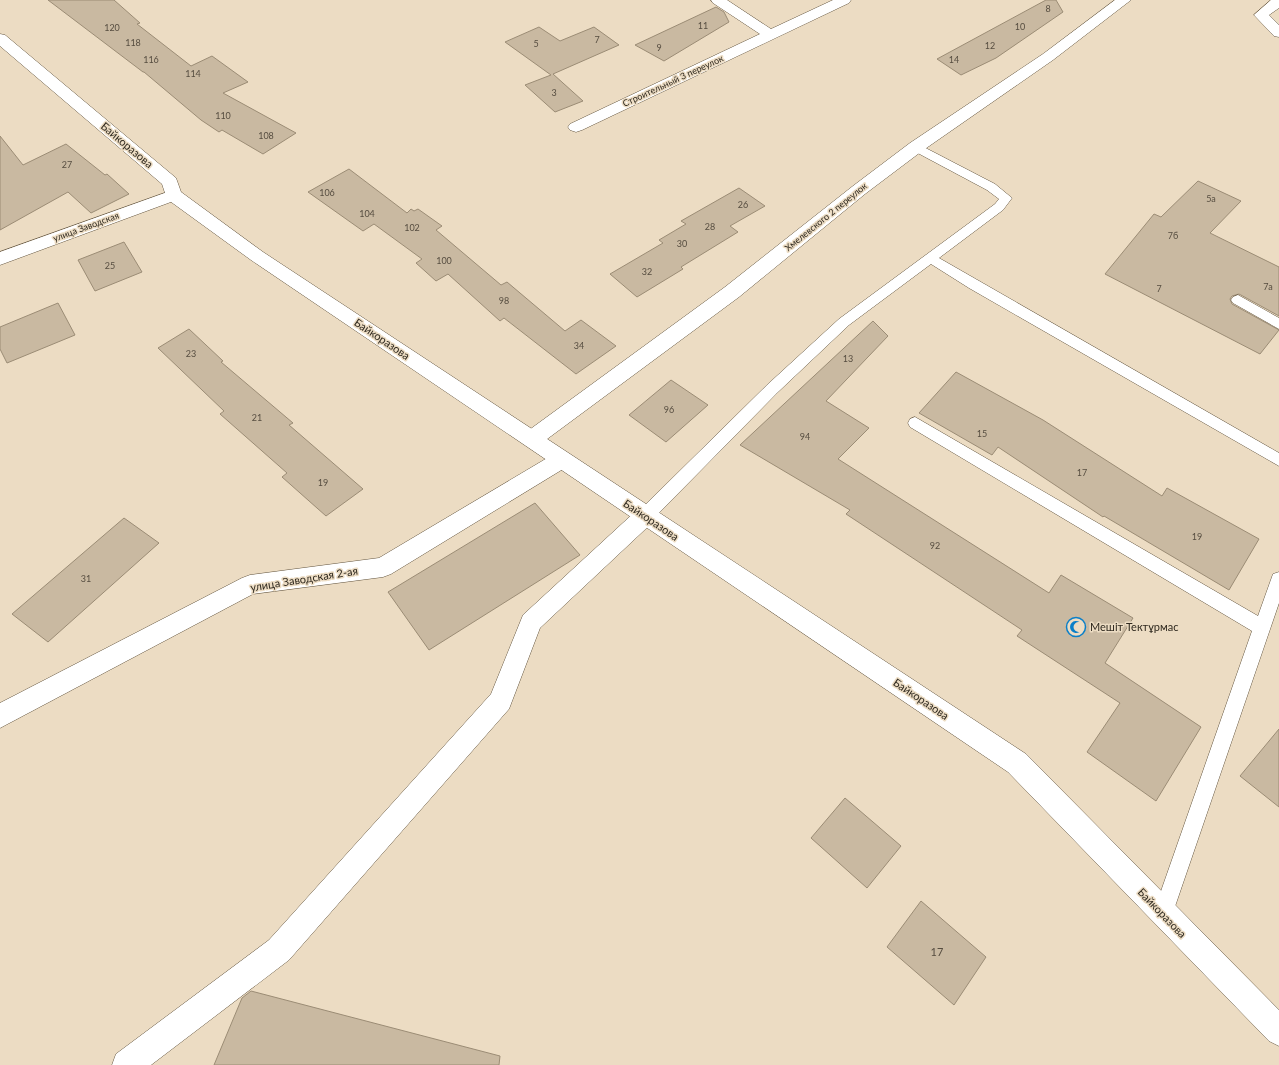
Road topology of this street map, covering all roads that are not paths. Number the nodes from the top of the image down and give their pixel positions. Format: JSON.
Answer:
{"nodes":[{"id":1,"x":718,"y":0,"type":"edge"},
{"id":2,"x":844,"y":0,"type":"edge"},
{"id":3,"x":1124,"y":0,"type":"edge"},
{"id":4,"x":1279,"y":1,"type":"edge"},
{"id":5,"x":1279,"y":33,"type":"edge"},
{"id":6,"x":770,"y":35,"type":"junction"},
{"id":7,"x":0,"y":38,"type":"edge"},
{"id":8,"x":576,"y":127,"type":"dead end"},
{"id":9,"x":916,"y":147,"type":"junction"},
{"id":10,"x":173,"y":195,"type":"junction"},
{"id":11,"x":930,"y":258,"type":"junction"},
{"id":12,"x":0,"y":259,"type":"edge"},
{"id":13,"x":1238,"y":300,"type":"dead end"},
{"id":14,"x":1279,"y":324,"type":"edge"},
{"id":15,"x":915,"y":423,"type":"dead end"},
{"id":16,"x":532,"y":440,"type":"junction"},
{"id":17,"x":561,"y":460,"type":"junction"},
{"id":18,"x":1279,"y":460,"type":"edge"},
{"id":19,"x":645,"y":516,"type":"junction"},
{"id":20,"x":1279,"y":579,"type":"edge"},
{"id":21,"x":1262,"y":628,"type":"junction"},
{"id":22,"x":0,"y":716,"type":"edge"},
{"id":23,"x":1163,"y":914,"type":"junction"},
{"id":24,"x":1279,"y":1031,"type":"edge"},
{"id":25,"x":127,"y":1065,"type":"edge"}],
"edges":[{"from":1,"to":6,"type":"street"},
{"from":2,"to":6,"type":"street","name":"Строительный 3 переулок"},
{"from":3,"to":9,"type":"street","name":"Хмелевского 2 переулок"},
{"from":4,"to":5,"type":"street"},
{"from":6,"to":8,"type":"street","name":"Строительный 3 переулок"},
{"from":7,"to":10,"type":"street","name":"Байкоразова"},
{"from":9,"to":11,"type":"lane"},
{"from":9,"to":16,"type":"street","name":"Хмелевского 2 переулок"},
{"from":10,"to":12,"type":"street","name":"улица Заводская"},
{"from":10,"to":16,"type":"street","name":"Байкоразова"},
{"from":11,"to":18,"type":"lane"},
{"from":11,"to":19,"type":"lane"},
{"from":13,"to":14,"type":"lane"},
{"from":15,"to":21,"type":"lane"},
{"from":16,"to":17,"type":"street","name":"Байкоразова"},
{"from":17,"to":19,"type":"street","name":"Байкоразова"},
{"from":17,"to":22,"type":"street","name":"улица Заводская 2-ая"},
{"from":19,"to":23,"type":"street","name":"Байкоразова"},
{"from":19,"to":25,"type":"street"},
{"from":20,"to":21,"type":"lane"},
{"from":21,"to":23,"type":"lane"},
{"from":23,"to":24,"type":"street","name":"Байкоразова"}]}
